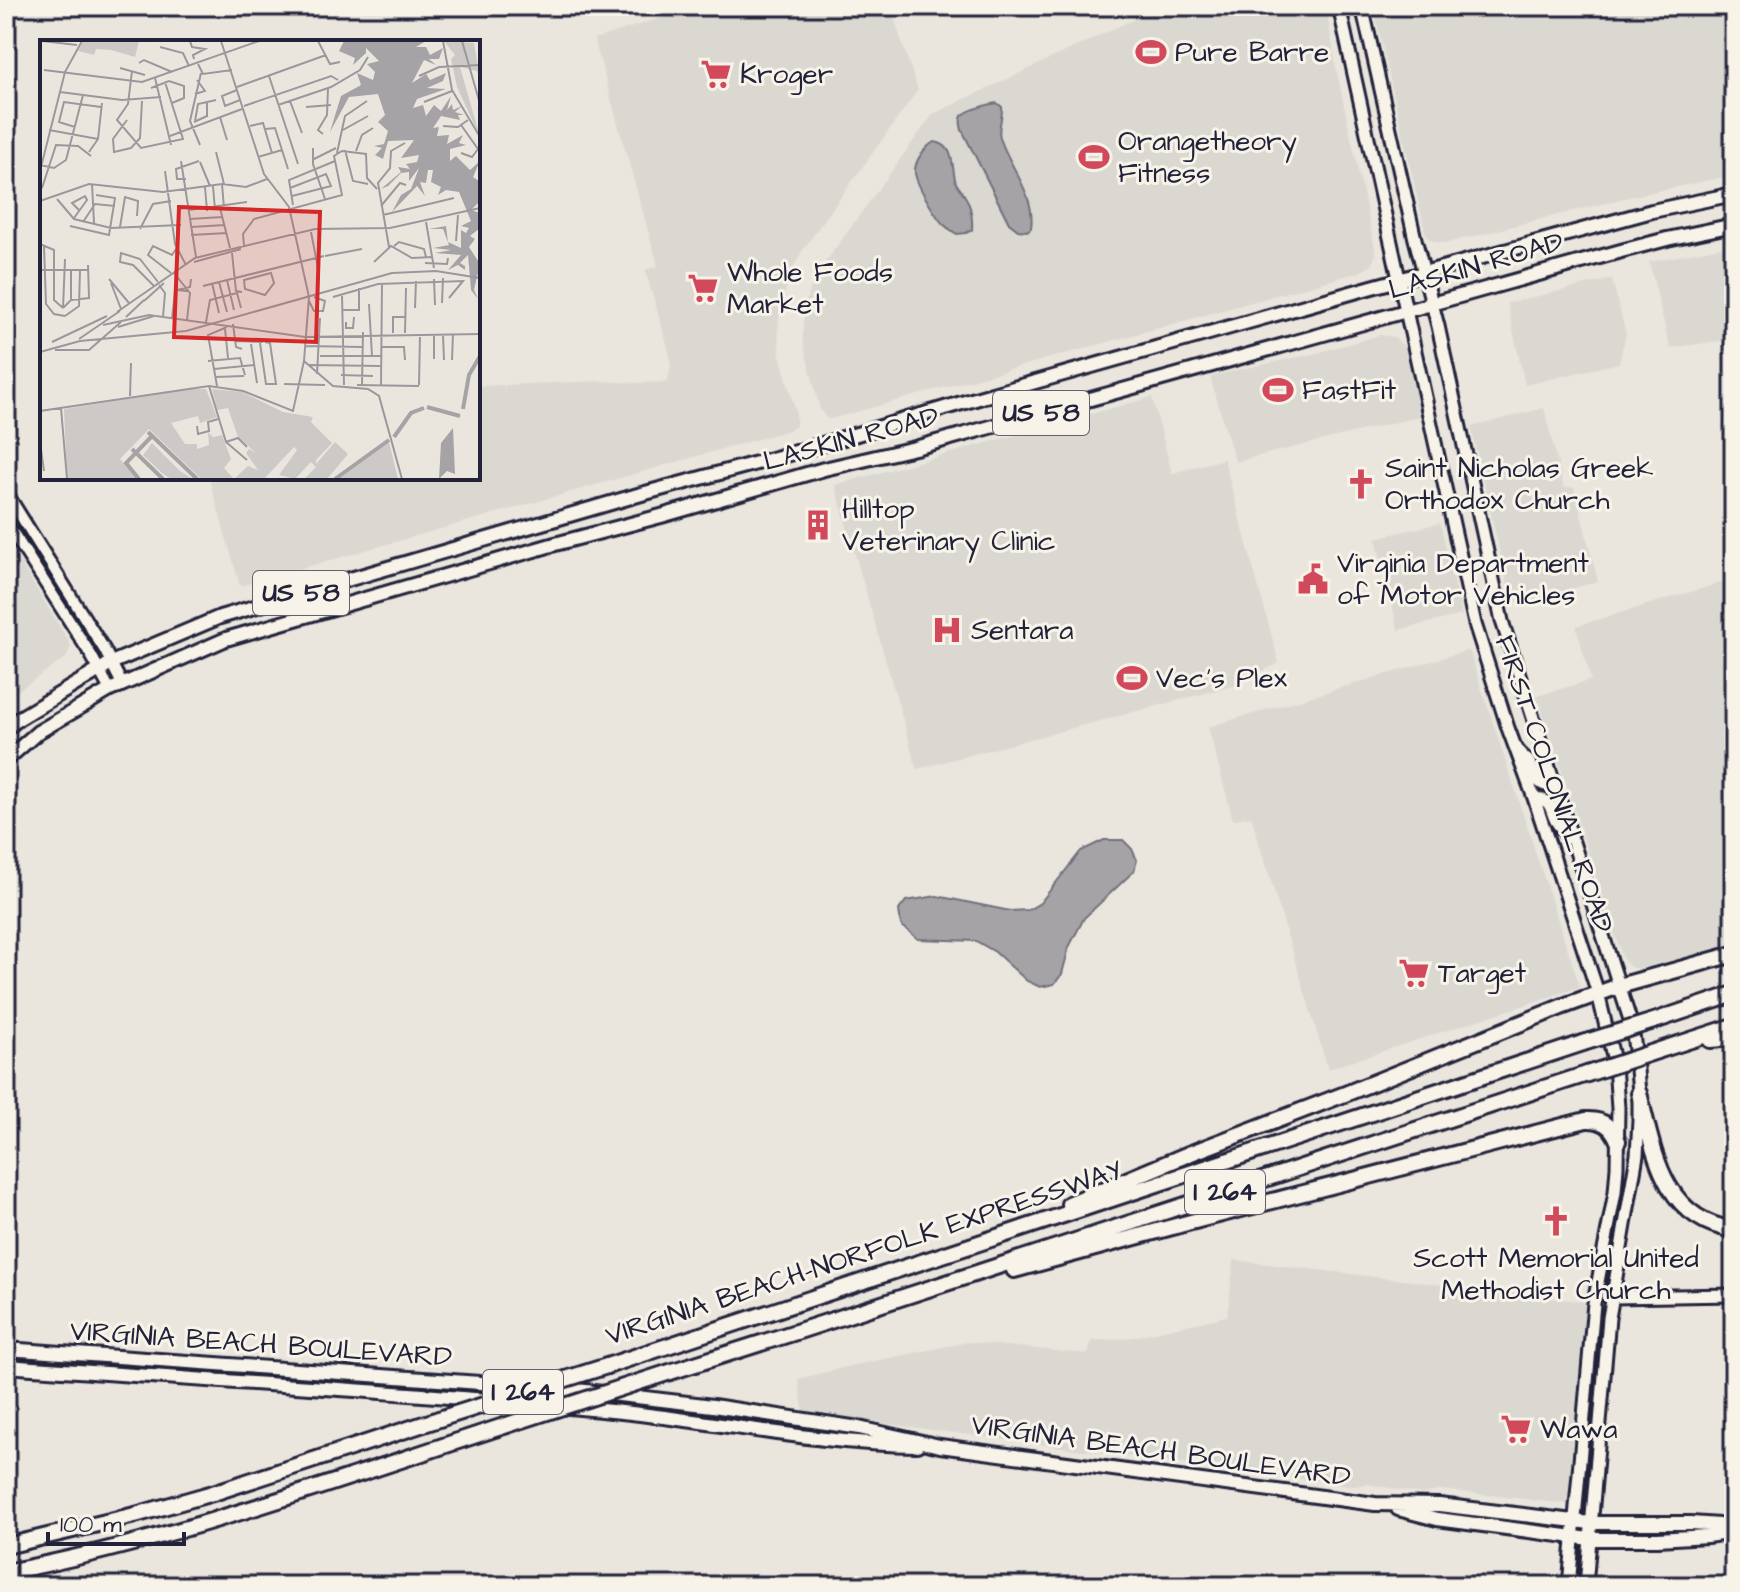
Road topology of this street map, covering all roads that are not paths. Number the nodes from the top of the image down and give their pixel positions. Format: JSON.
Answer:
{"nodes":[{"id":1,"x":1339,"y":6,"type":"edge"},
{"id":2,"x":1362,"y":6,"type":"edge"},
{"id":3,"x":1734,"y":194,"type":"edge"},
{"id":4,"x":1734,"y":225,"type":"edge"},
{"id":5,"x":1424,"y":273,"type":"junction"},
{"id":6,"x":1399,"y":279,"type":"junction"},
{"id":7,"x":1432,"y":304,"type":"junction"},
{"id":8,"x":1407,"y":311,"type":"junction"},
{"id":9,"x":6,"y":489,"type":"edge"},
{"id":10,"x":6,"y":522,"type":"edge"},
{"id":11,"x":105,"y":666,"type":"junction"},
{"id":12,"x":116,"y":687,"type":"junction"},
{"id":13,"x":6,"y":729,"type":"edge"},
{"id":14,"x":1515,"y":748,"type":"junction"},
{"id":15,"x":6,"y":760,"type":"edge"},
{"id":16,"x":1555,"y":786,"type":"junction"},
{"id":17,"x":1534,"y":798,"type":"junction"},
{"id":18,"x":1575,"y":845,"type":"junction"},
{"id":19,"x":1734,"y":954,"type":"edge"},
{"id":20,"x":1619,"y":986,"type":"junction"},
{"id":21,"x":1598,"y":993,"type":"junction"},
{"id":22,"x":1734,"y":994,"type":"edge"},
{"id":23,"x":1734,"y":1026,"type":"edge"},
{"id":24,"x":1734,"y":1038,"type":"edge"},
{"id":25,"x":1685,"y":1042,"type":"junction"},
{"id":26,"x":1639,"y":1093,"type":"junction"},
{"id":27,"x":1618,"y":1141,"type":"junction"},
{"id":28,"x":1734,"y":1230,"type":"edge"},
{"id":29,"x":965,"y":1247,"type":"junction"},
{"id":30,"x":1596,"y":1293,"type":"junction"},
{"id":31,"x":1734,"y":1295,"type":"edge"},
{"id":32,"x":1612,"y":1297,"type":"junction"},
{"id":33,"x":863,"y":1310,"type":"junction"},
{"id":34,"x":6,"y":1349,"type":"edge"},
{"id":35,"x":6,"y":1366,"type":"edge"},
{"id":36,"x":940,"y":1446,"type":"junction"},
{"id":37,"x":1375,"y":1504,"type":"junction"},
{"id":38,"x":1574,"y":1522,"type":"junction"},
{"id":39,"x":1591,"y":1523,"type":"junction"},
{"id":40,"x":1734,"y":1526,"type":"edge"},
{"id":41,"x":1734,"y":1532,"type":"edge"},
{"id":42,"x":1573,"y":1538,"type":"junction"},
{"id":43,"x":1590,"y":1539,"type":"junction"},
{"id":44,"x":6,"y":1546,"type":"edge"},
{"id":45,"x":6,"y":1572,"type":"edge"},
{"id":46,"x":1569,"y":1586,"type":"edge"},
{"id":47,"x":1586,"y":1586,"type":"edge"}],
"edges":[{"from":1,"to":6,"type":"main road","name":"FIRST COLONIAL ROAD"},
{"from":2,"to":5,"type":"main road","name":"FIRST COLONIAL ROAD"},
{"from":3,"to":5,"type":"main road","name":"LASKIN ROAD","number":"US 58"},
{"from":4,"to":7,"type":"main road","name":"LASKIN ROAD","number":"US 58"},
{"from":5,"to":6,"type":"main road","name":"LASKIN ROAD","number":"US 58"},
{"from":5,"to":7,"type":"main road","name":"FIRST COLONIAL ROAD"},
{"from":6,"to":8,"type":"main road","name":"FIRST COLONIAL ROAD"},
{"from":6,"to":11,"type":"main road","name":"LASKIN ROAD","number":"US 58"},
{"from":7,"to":8,"type":"main road","name":"LASKIN ROAD","number":"US 58"},
{"from":7,"to":16,"type":"main road","name":"FIRST COLONIAL ROAD"},
{"from":8,"to":12,"type":"main road","name":"LASKIN ROAD","number":"US 58"},
{"from":8,"to":14,"type":"main road","name":"FIRST COLONIAL ROAD"},
{"from":9,"to":11,"type":"street"},
{"from":10,"to":11,"type":"street"},
{"from":11,"to":12,"type":"street"},
{"from":11,"to":13,"type":"main road","name":"LASKIN ROAD","number":"US 58"},
{"from":12,"to":15,"type":"main road","name":"LASKIN ROAD","number":"US 58"},
{"from":14,"to":16,"type":"main road"},
{"from":14,"to":17,"type":"main road","name":"FIRST COLONIAL ROAD"},
{"from":16,"to":18,"type":"main road","name":"FIRST COLONIAL ROAD"},
{"from":17,"to":18,"type":"main road"},
{"from":17,"to":21,"type":"main road","name":"FIRST COLONIAL ROAD"},
{"from":18,"to":20,"type":"main road","name":"FIRST COLONIAL ROAD"},
{"from":19,"to":20,"type":"highway"},
{"from":20,"to":21,"type":"highway"},
{"from":20,"to":26,"type":"main road","name":"FIRST COLONIAL ROAD"},
{"from":21,"to":27,"type":"main road","name":"FIRST COLONIAL ROAD"},
{"from":21,"to":29,"type":"highway"},
{"from":22,"to":29,"type":"highway","name":"VIRGINIA BEACH-NORFOLK EXPRESSWAY","number":"I 264","bridge":true},
{"from":23,"to":25,"type":"highway","name":"VIRGINIA BEACH-NORFOLK EXPRESSWAY","number":"I 264"},
{"from":24,"to":25,"type":"highway"},
{"from":25,"to":33,"type":"highway","name":"VIRGINIA BEACH-NORFOLK EXPRESSWAY","number":"I 264","bridge":true},
{"from":26,"to":28,"type":"highway"},
{"from":26,"to":32,"type":"main road","name":"FIRST COLONIAL ROAD"},
{"from":27,"to":30,"type":"main road","name":"FIRST COLONIAL ROAD"},
{"from":27,"to":33,"type":"highway"},
{"from":29,"to":44,"type":"highway","name":"VIRGINIA BEACH-NORFOLK EXPRESSWAY","number":"I 264","bridge":true},
{"from":30,"to":32,"type":"main road"},
{"from":30,"to":38,"type":"main road","name":"FIRST COLONIAL ROAD"},
{"from":31,"to":32,"type":"main road"},
{"from":32,"to":39,"type":"main road","name":"FIRST COLONIAL ROAD"},
{"from":33,"to":45,"type":"highway","name":"VIRGINIA BEACH-NORFOLK EXPRESSWAY","number":"I 264","bridge":true},
{"from":34,"to":36,"type":"main road","name":"VIRGINIA BEACH BOULEVARD"},
{"from":35,"to":36,"type":"main road","name":"VIRGINIA BEACH BOULEVARD"},
{"from":36,"to":37,"type":"main road","name":"VIRGINIA BEACH BOULEVARD"},
{"from":37,"to":38,"type":"main road","name":"VIRGINIA BEACH BOULEVARD"},
{"from":37,"to":42,"type":"main road","name":"VIRGINIA BEACH BOULEVARD"},
{"from":38,"to":39,"type":"main road","name":"VIRGINIA BEACH BOULEVARD"},
{"from":38,"to":42,"type":"main road","name":"FIRST COLONIAL ROAD"},
{"from":39,"to":40,"type":"main road","name":"VIRGINIA BEACH BOULEVARD"},
{"from":39,"to":43,"type":"main road","name":"FIRST COLONIAL ROAD"},
{"from":41,"to":43,"type":"main road","name":"VIRGINIA BEACH BOULEVARD"},
{"from":42,"to":43,"type":"main road","name":"VIRGINIA BEACH BOULEVARD"},
{"from":42,"to":46,"type":"main road","name":"FIRST COLONIAL ROAD"},
{"from":43,"to":47,"type":"main road","name":"FIRST COLONIAL ROAD"}]}
